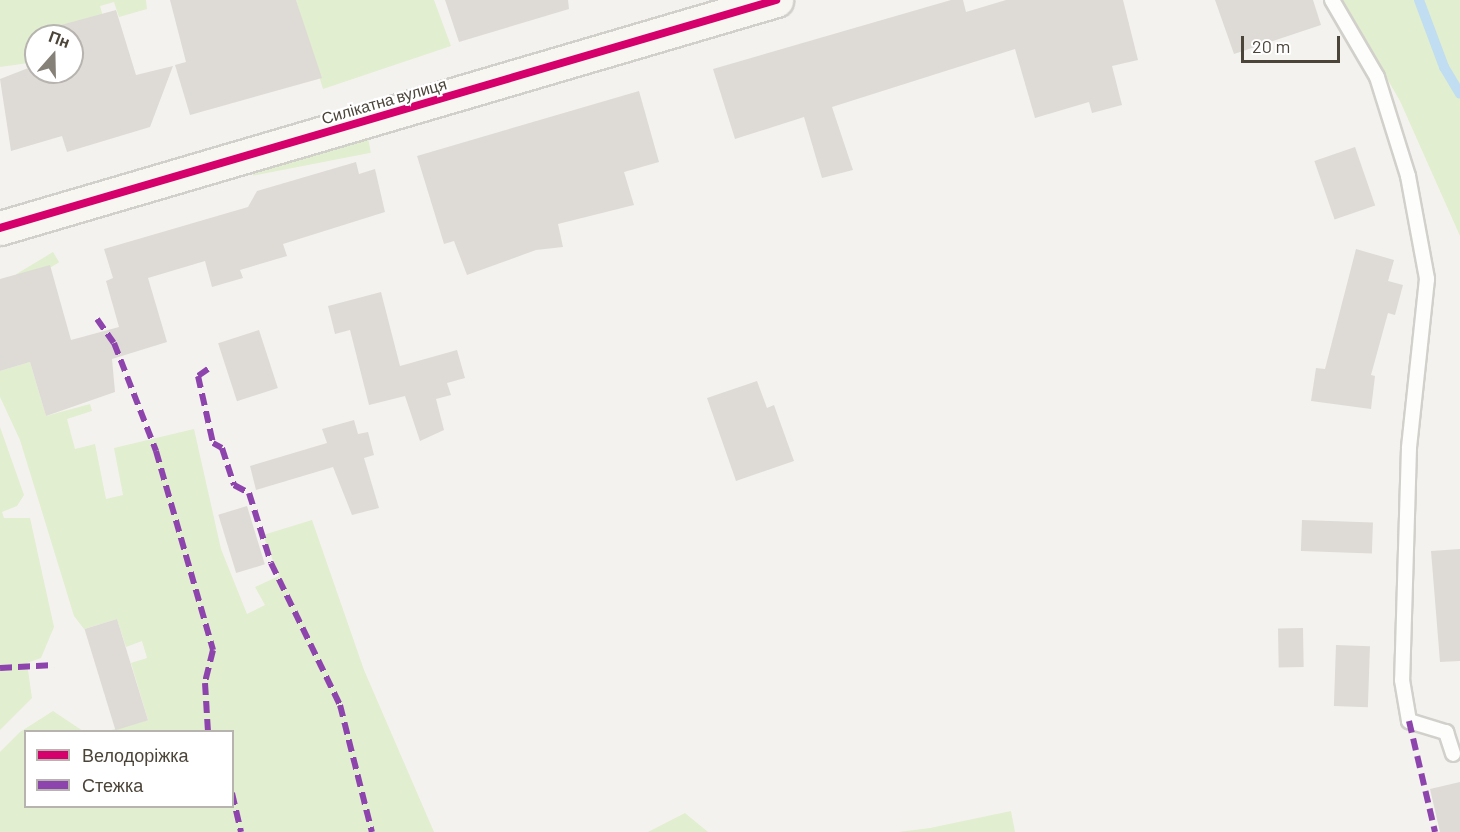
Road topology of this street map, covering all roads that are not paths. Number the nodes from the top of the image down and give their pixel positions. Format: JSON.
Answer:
{"nodes":[{"id":1,"x":776,"y":0,"type":"edge"},
{"id":2,"x":1332,"y":0,"type":"edge"},
{"id":3,"x":0,"y":228,"type":"edge"},
{"id":4,"x":1453,"y":754,"type":"dead end"}],
"edges":[{"from":1,"to":3,"type":"street","name":"Силікатна вулиця"},
{"from":2,"to":4,"type":"lane"}]}
